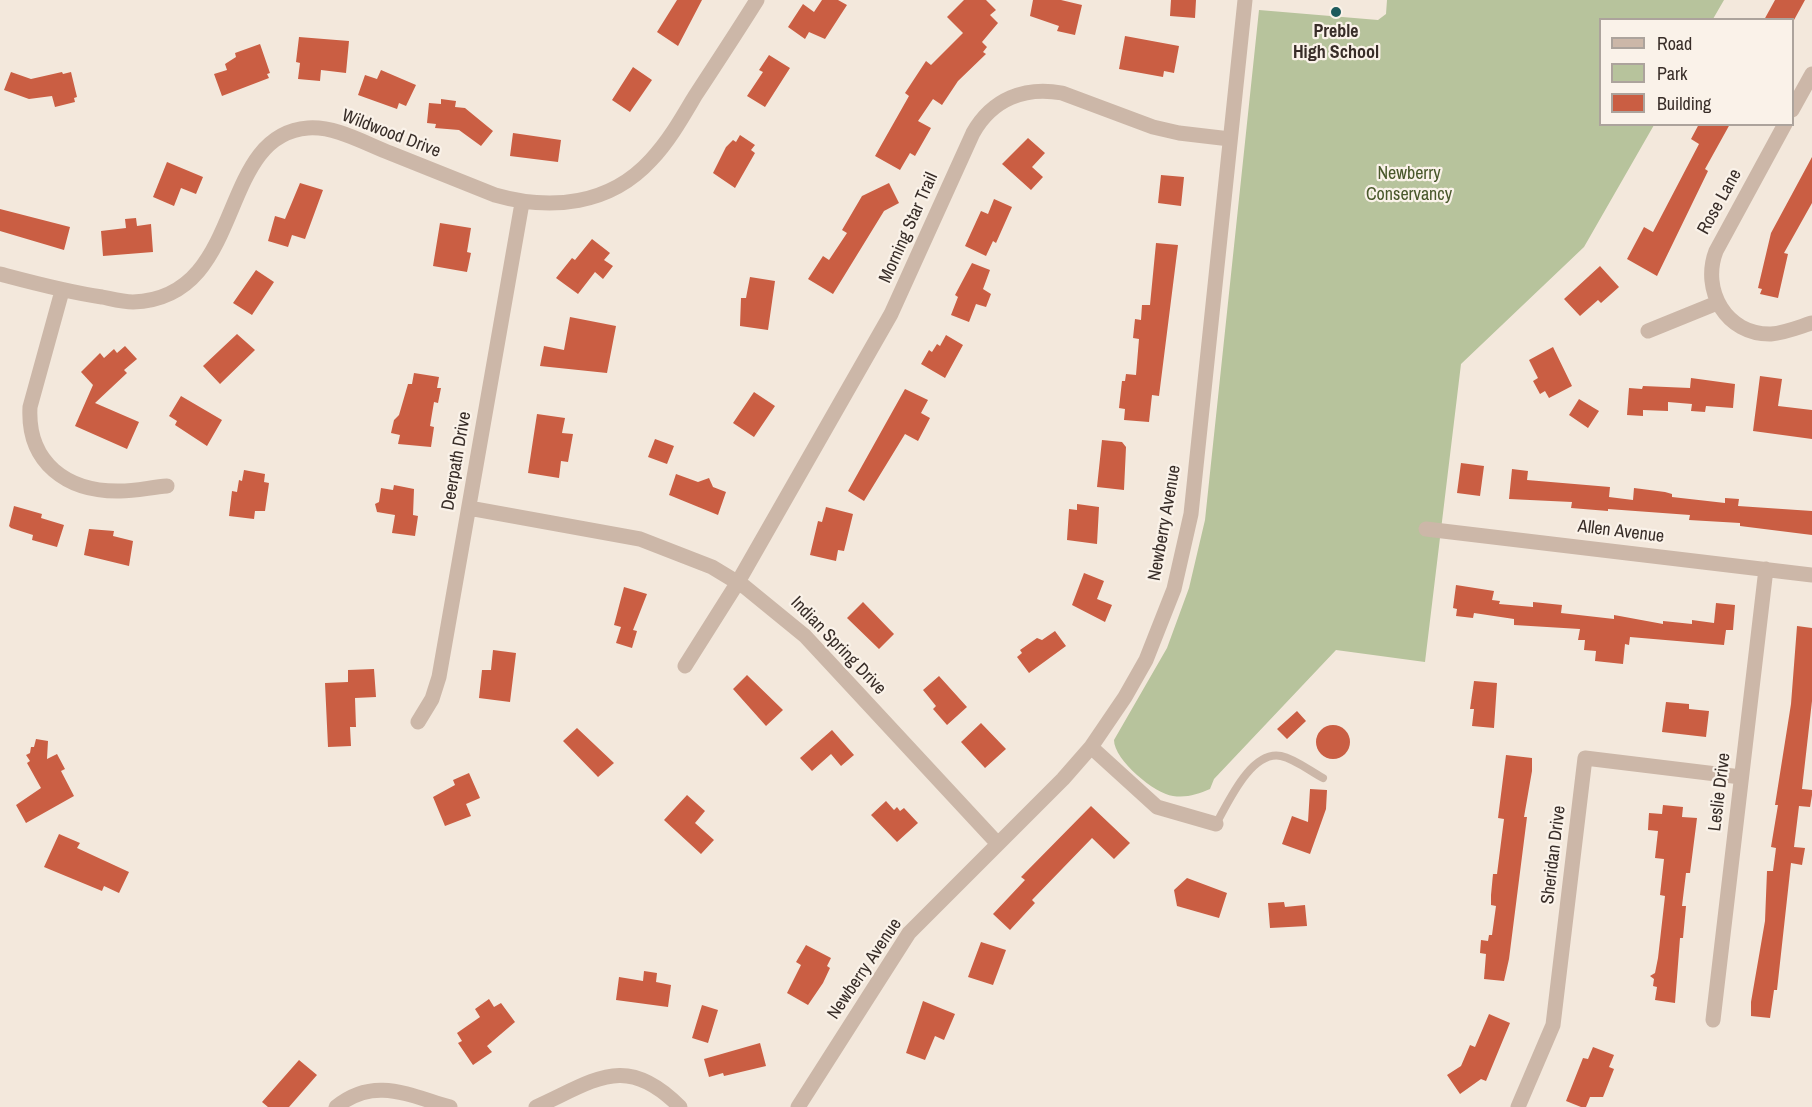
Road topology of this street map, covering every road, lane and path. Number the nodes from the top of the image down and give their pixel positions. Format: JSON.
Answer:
{"nodes":[{"id":1,"x":758,"y":0,"type":"edge"},
{"id":2,"x":1245,"y":0,"type":"edge"},
{"id":3,"x":1812,"y":74,"type":"edge"},
{"id":4,"x":1794,"y":106,"type":"edge"},
{"id":5,"x":1784,"y":126,"type":"edge"},
{"id":6,"x":1230,"y":140,"type":"junction"},
{"id":7,"x":522,"y":203,"type":"junction"},
{"id":8,"x":0,"y":274,"type":"edge"},
{"id":9,"x":62,"y":291,"type":"junction"},
{"id":10,"x":1717,"y":303,"type":"junction"},
{"id":11,"x":1812,"y":323,"type":"edge"},
{"id":12,"x":1648,"y":331,"type":"dead end"},
{"id":13,"x":167,"y":486,"type":"dead end"},
{"id":14,"x":469,"y":508,"type":"junction"},
{"id":15,"x":1426,"y":529,"type":"dead end"},
{"id":16,"x":1766,"y":569,"type":"junction"},
{"id":17,"x":1812,"y":574,"type":"edge"},
{"id":18,"x":738,"y":582,"type":"junction"},
{"id":19,"x":685,"y":666,"type":"dead end"},
{"id":20,"x":418,"y":722,"type":"dead end"},
{"id":21,"x":1091,"y":747,"type":"junction"},
{"id":22,"x":1742,"y":777,"type":"junction"},
{"id":23,"x":1323,"y":778,"type":"dead end"},
{"id":24,"x":1215,"y":824,"type":"joint"},
{"id":25,"x":998,"y":844,"type":"junction"},
{"id":26,"x":1713,"y":1020,"type":"dead end"},
{"id":27,"x":336,"y":1107,"type":"edge"},
{"id":28,"x":450,"y":1107,"type":"edge"},
{"id":29,"x":536,"y":1107,"type":"edge"},
{"id":30,"x":680,"y":1107,"type":"edge"},
{"id":31,"x":798,"y":1107,"type":"edge"},
{"id":32,"x":1518,"y":1107,"type":"edge"}],
"edges":[{"from":1,"to":7,"type":"street","name":"Wildwood Drive"},
{"from":2,"to":6,"type":"street","name":"Newberry Avenue"},
{"from":3,"to":4,"type":"street"},
{"from":5,"to":10,"type":"street","name":"Rose Lane"},
{"from":6,"to":18,"type":"street","name":"Morning Star Trail"},
{"from":6,"to":21,"type":"street","name":"Newberry Avenue"},
{"from":7,"to":9,"type":"street","name":"Wildwood Drive"},
{"from":7,"to":14,"type":"street","name":"Deerpath Drive"},
{"from":8,"to":9,"type":"street","name":"Wildwood Drive"},
{"from":9,"to":13,"type":"street"},
{"from":10,"to":11,"type":"street"},
{"from":10,"to":12,"type":"street"},
{"from":14,"to":18,"type":"street","name":"Indian Spring Drive"},
{"from":14,"to":20,"type":"street","name":"Deerpath Drive"},
{"from":15,"to":16,"type":"street","name":"Allen Avenue"},
{"from":16,"to":17,"type":"street","name":"Allen Avenue"},
{"from":16,"to":22,"type":"street","name":"Leslie Drive"},
{"from":18,"to":19,"type":"street","name":"Morning Star Trail"},
{"from":18,"to":25,"type":"street","name":"Indian Spring Drive"},
{"from":21,"to":24,"type":"street"},
{"from":21,"to":25,"type":"street","name":"Newberry Avenue"},
{"from":22,"to":26,"type":"street","name":"Leslie Drive"},
{"from":22,"to":32,"type":"street","name":"Sheridan Drive"},
{"from":23,"to":24,"type":"lane"},
{"from":25,"to":31,"type":"street","name":"Newberry Avenue"},
{"from":27,"to":28,"type":"street"},
{"from":29,"to":30,"type":"street"}]}
